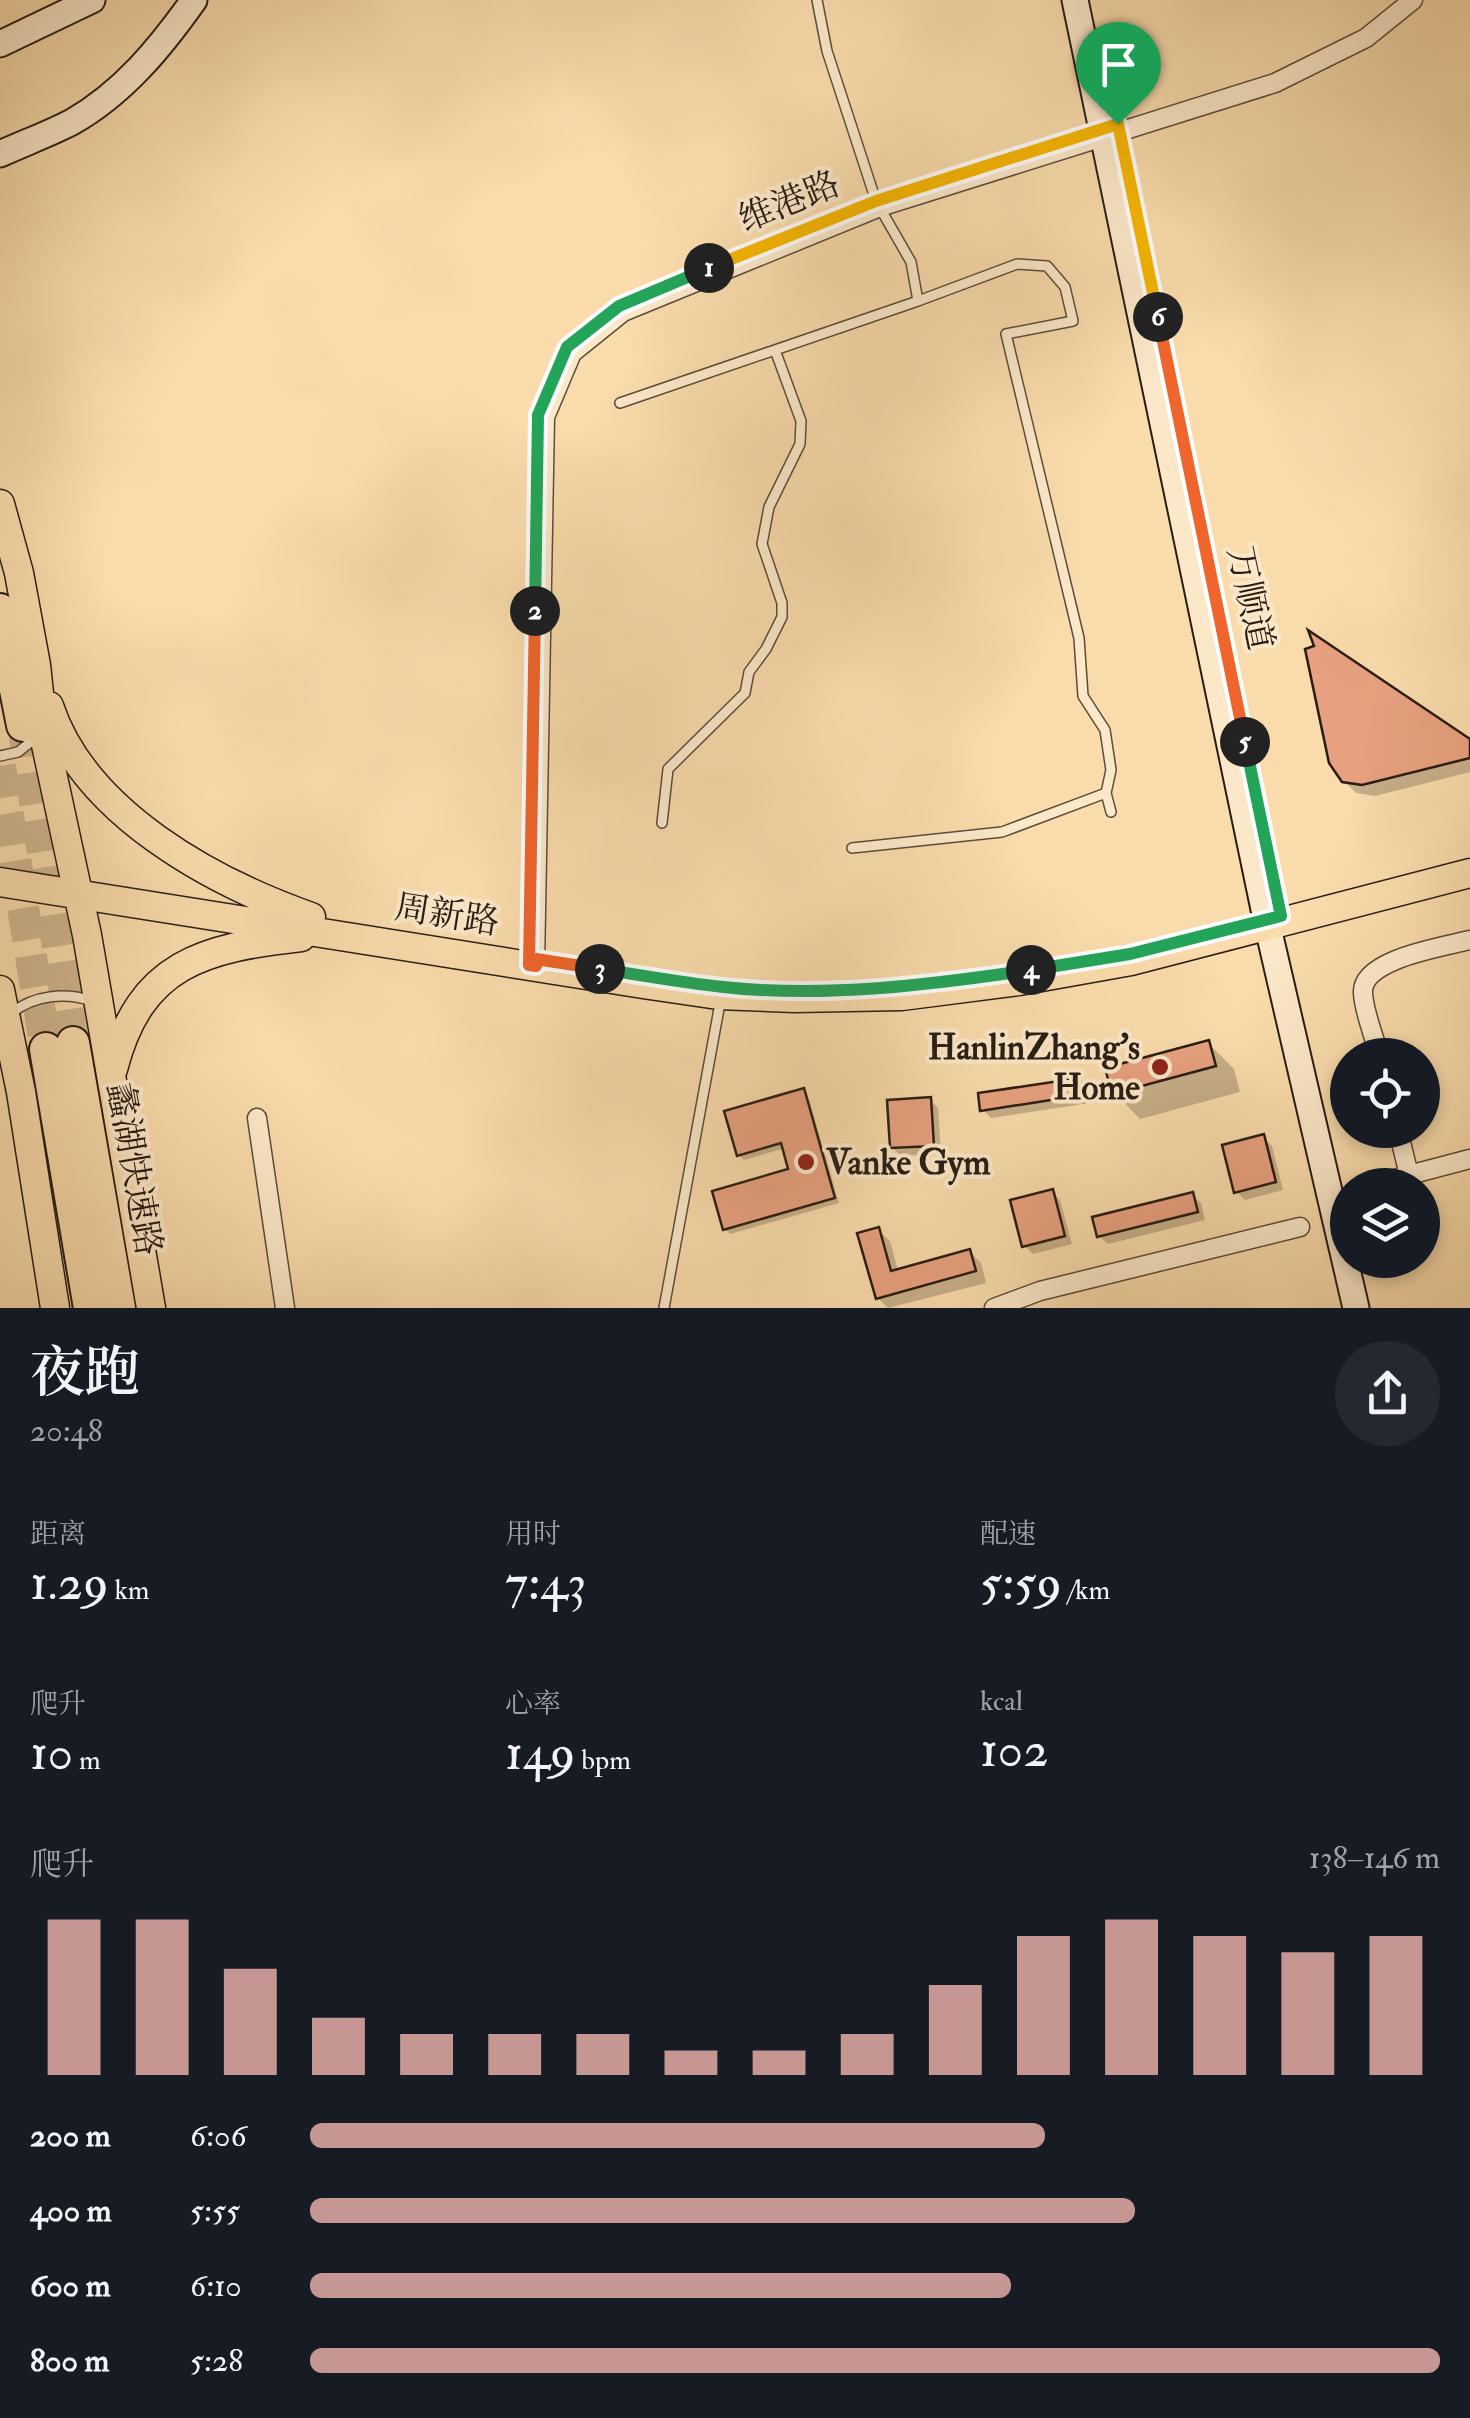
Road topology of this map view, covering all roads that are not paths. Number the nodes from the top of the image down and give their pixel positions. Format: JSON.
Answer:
{"nodes":[{"id":1,"x":190,"y":0,"type":"edge"},
{"id":2,"x":818,"y":0,"type":"edge"},
{"id":3,"x":1074,"y":0,"type":"edge"},
{"id":4,"x":1092,"y":0,"type":"edge"},
{"id":5,"x":1402,"y":0,"type":"edge"},
{"id":6,"x":1413,"y":0,"type":"edge"},
{"id":7,"x":85,"y":4,"type":"edge"},
{"id":8,"x":0,"y":44,"type":"edge"},
{"id":9,"x":1111,"y":130,"type":"junction"},
{"id":10,"x":0,"y":151,"type":"edge"},
{"id":11,"x":878,"y":204,"type":"junction"},
{"id":12,"x":918,"y":301,"type":"junction"},
{"id":13,"x":775,"y":350,"type":"junction"},
{"id":14,"x":620,"y":402,"type":"dead end"},
{"id":15,"x":0,"y":504,"type":"edge"},
{"id":16,"x":0,"y":610,"type":"edge"},
{"id":17,"x":36,"y":665,"type":"junction"},
{"id":18,"x":33,"y":728,"type":"junction"},
{"id":19,"x":0,"y":756,"type":"edge"},
{"id":20,"x":1106,"y":793,"type":"junction"},
{"id":21,"x":1111,"y":812,"type":"dead end"},
{"id":22,"x":662,"y":823,"type":"dead end"},
{"id":23,"x":852,"y":848,"type":"dead end"},
{"id":24,"x":1470,"y":870,"type":"edge"},
{"id":25,"x":0,"y":879,"type":"edge"},
{"id":26,"x":76,"y":889,"type":"junction"},
{"id":27,"x":1274,"y":920,"type":"junction"},
{"id":28,"x":332,"y":928,"type":"junction"},
{"id":29,"x":1470,"y":940,"type":"edge"},
{"id":30,"x":533,"y":962,"type":"junction"},
{"id":31,"x":0,"y":990,"type":"edge"},
{"id":32,"x":721,"y":995,"type":"junction"},
{"id":33,"x":99,"y":1004,"type":"junction"},
{"id":34,"x":6,"y":1020,"type":"junction"},
{"id":35,"x":1374,"y":1038,"type":"edge"},
{"id":36,"x":0,"y":1051,"type":"edge"},
{"id":37,"x":112,"y":1075,"type":"junction"},
{"id":38,"x":21,"y":1092,"type":"junction"},
{"id":39,"x":256,"y":1118,"type":"dead end"},
{"id":40,"x":1470,"y":1158,"type":"edge"},
{"id":41,"x":1335,"y":1168,"type":"edge"},
{"id":42,"x":1435,"y":1168,"type":"edge"},
{"id":43,"x":1300,"y":1227,"type":"dead end"},
{"id":44,"x":1352,"y":1278,"type":"edge"},
{"id":45,"x":1363,"y":1278,"type":"edge"},
{"id":46,"x":1043,"y":1300,"type":"edge"},
{"id":47,"x":55,"y":1308,"type":"edge"},
{"id":48,"x":90,"y":1308,"type":"edge"},
{"id":49,"x":119,"y":1308,"type":"edge"},
{"id":50,"x":151,"y":1308,"type":"edge"},
{"id":51,"x":285,"y":1308,"type":"edge"},
{"id":52,"x":664,"y":1308,"type":"edge"},
{"id":53,"x":994,"y":1308,"type":"edge"},
{"id":54,"x":1356,"y":1308,"type":"edge"},
{"id":55,"x":1370,"y":1308,"type":"edge"}],
"edges":[{"from":1,"to":10,"type":"street"},
{"from":2,"to":11,"type":"lane"},
{"from":3,"to":9,"type":"street","name":"万顺道"},
{"from":4,"to":9,"type":"street","name":"万顺道"},
{"from":5,"to":9,"type":"street","name":"维港路"},
{"from":6,"to":9,"type":"street","name":"维港路"},
{"from":7,"to":8,"type":"street"},
{"from":9,"to":11,"type":"street","name":"维港路"},
{"from":9,"to":27,"type":"street","name":"万顺道"},
{"from":11,"to":12,"type":"lane"},
{"from":11,"to":30,"type":"street","name":"维港路"},
{"from":12,"to":13,"type":"lane"},
{"from":12,"to":20,"type":"lane"},
{"from":13,"to":14,"type":"lane"},
{"from":13,"to":22,"type":"lane"},
{"from":15,"to":17,"type":"main road"},
{"from":16,"to":18,"type":"highway"},
{"from":17,"to":18,"type":"main road"},
{"from":17,"to":28,"type":"main road"},
{"from":18,"to":19,"type":"lane"},
{"from":18,"to":26,"type":"main road"},
{"from":20,"to":21,"type":"lane"},
{"from":20,"to":23,"type":"lane"},
{"from":24,"to":27,"type":"main road","name":"周新路"},
{"from":25,"to":26,"type":"main road","name":"周新路"},
{"from":26,"to":28,"type":"main road","name":"周新路"},
{"from":26,"to":33,"type":"main road"},
{"from":27,"to":30,"type":"main road","name":"周新路"},
{"from":27,"to":32,"type":"main road","name":"周新路"},
{"from":27,"to":41,"type":"street","name":"万顺道"},
{"from":28,"to":30,"type":"main road","name":"周新路"},
{"from":28,"to":37,"type":"main road"},
{"from":29,"to":35,"type":"street"},
{"from":30,"to":32,"type":"main road","name":"周新路"},
{"from":31,"to":34,"type":"main road"},
{"from":32,"to":52,"type":"lane"},
{"from":33,"to":34,"type":"lane"},
{"from":33,"to":37,"type":"main road"},
{"from":34,"to":38,"type":"main road"},
{"from":36,"to":38,"type":"main road"},
{"from":37,"to":50,"type":"main road"},
{"from":38,"to":47,"type":"main road"},
{"from":39,"to":51,"type":"street"},
{"from":40,"to":42,"type":"street"},
{"from":43,"to":46,"type":"street"},
{"from":44,"to":54,"type":"street","name":"万顺道"},
{"from":45,"to":55,"type":"street"},
{"from":46,"to":53,"type":"street"},
{"from":48,"to":49,"type":"highway","name":"蠡湖快速路"}]}
